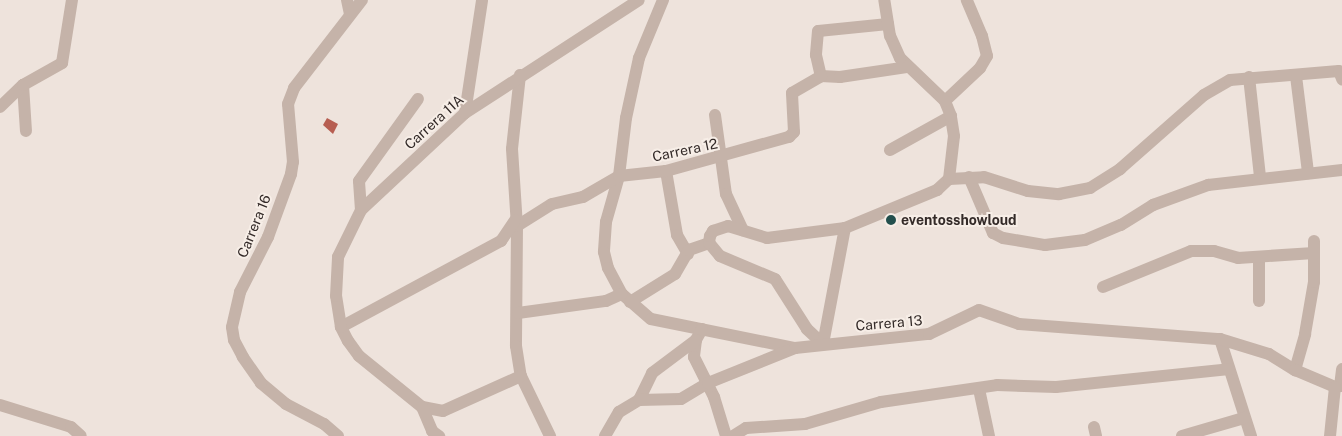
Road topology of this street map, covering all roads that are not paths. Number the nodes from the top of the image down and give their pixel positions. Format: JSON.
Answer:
{"nodes":[{"id":1,"x":70,"y":0,"type":"edge"},
{"id":2,"x":347,"y":0,"type":"edge"},
{"id":3,"x":362,"y":0,"type":"edge"},
{"id":4,"x":482,"y":0,"type":"edge"},
{"id":5,"x":639,"y":0,"type":"edge"},
{"id":6,"x":645,"y":0,"type":"edge"},
{"id":7,"x":884,"y":0,"type":"edge"},
{"id":8,"x":967,"y":0,"type":"edge"},
{"id":9,"x":661,"y":4,"type":"edge"},
{"id":10,"x":350,"y":14,"type":"junction"},
{"id":11,"x":888,"y":24,"type":"junction"},
{"id":12,"x":908,"y":68,"type":"junction"},
{"id":13,"x":1341,"y":72,"type":"edge"},
{"id":14,"x":520,"y":74,"type":"junction"},
{"id":15,"x":821,"y":76,"type":"junction"},
{"id":16,"x":1296,"y":76,"type":"junction"},
{"id":17,"x":1249,"y":77,"type":"junction"},
{"id":18,"x":24,"y":85,"type":"junction"},
{"id":19,"x":418,"y":99,"type":"dead end"},
{"id":20,"x":945,"y":101,"type":"junction"},
{"id":21,"x":0,"y":107,"type":"edge"},
{"id":22,"x":465,"y":112,"type":"junction"},
{"id":23,"x":715,"y":115,"type":"dead end"},
{"id":24,"x":951,"y":116,"type":"junction"},
{"id":25,"x":26,"y":131,"type":"dead end"},
{"id":26,"x":890,"y":150,"type":"dead end"},
{"id":27,"x":722,"y":158,"type":"junction"},
{"id":28,"x":1342,"y":170,"type":"edge"},
{"id":29,"x":666,"y":172,"type":"junction"},
{"id":30,"x":1308,"y":173,"type":"junction"},
{"id":31,"x":619,"y":176,"type":"junction"},
{"id":32,"x":969,"y":177,"type":"junction"},
{"id":33,"x":1260,"y":177,"type":"junction"},
{"id":34,"x":949,"y":179,"type":"junction"},
{"id":35,"x":361,"y":210,"type":"junction"},
{"id":36,"x":516,"y":222,"type":"junction"},
{"id":37,"x":845,"y":228,"type":"junction"},
{"id":38,"x":743,"y":230,"type":"junction"},
{"id":39,"x":708,"y":243,"type":"junction"},
{"id":40,"x":688,"y":254,"type":"junction"},
{"id":41,"x":1259,"y":258,"type":"junction"},
{"id":42,"x":1103,"y":287,"type":"dead end"},
{"id":43,"x":626,"y":298,"type":"junction"},
{"id":44,"x":1260,"y":301,"type":"dead end"},
{"id":45,"x":518,"y":313,"type":"junction"},
{"id":46,"x":341,"y":327,"type":"junction"},
{"id":47,"x":702,"y":328,"type":"junction"},
{"id":48,"x":1220,"y":339,"type":"junction"},
{"id":49,"x":696,"y":340,"type":"junction"},
{"id":50,"x":823,"y":344,"type":"junction"},
{"id":51,"x":796,"y":348,"type":"junction"},
{"id":52,"x":1342,"y":369,"type":"edge"},
{"id":53,"x":1229,"y":370,"type":"junction"},
{"id":54,"x":1295,"y":370,"type":"junction"},
{"id":55,"x":521,"y":376,"type":"junction"},
{"id":56,"x":708,"y":383,"type":"junction"},
{"id":57,"x":1339,"y":386,"type":"edge"},
{"id":58,"x":979,"y":389,"type":"junction"},
{"id":59,"x":639,"y":400,"type":"junction"},
{"id":60,"x":0,"y":405,"type":"edge"},
{"id":61,"x":422,"y":407,"type":"junction"},
{"id":62,"x":1244,"y":418,"type":"junction"},
{"id":63,"x":766,"y":431,"type":"edge"},
{"id":64,"x":81,"y":436,"type":"edge"},
{"id":65,"x":338,"y":436,"type":"edge"},
{"id":66,"x":439,"y":436,"type":"edge"},
{"id":67,"x":550,"y":436,"type":"edge"},
{"id":68,"x":605,"y":436,"type":"edge"},
{"id":69,"x":726,"y":436,"type":"edge"},
{"id":70,"x":733,"y":436,"type":"edge"},
{"id":71,"x":989,"y":436,"type":"edge"},
{"id":72,"x":1182,"y":436,"type":"edge"},
{"id":73,"x":1251,"y":436,"type":"edge"},
{"id":74,"x":1330,"y":436,"type":"edge"}],
"edges":[{"from":1,"to":18,"type":"street"},
{"from":2,"to":10,"type":"street"},
{"from":3,"to":10,"type":"street","name":"Carrera 16"},
{"from":4,"to":22,"type":"street"},
{"from":5,"to":14,"type":"street","name":"Carrera 11A"},
{"from":6,"to":9,"type":"street"},
{"from":7,"to":11,"type":"street"},
{"from":8,"to":20,"type":"street"},
{"from":9,"to":31,"type":"street"},
{"from":10,"to":65,"type":"street","name":"Carrera 16"},
{"from":11,"to":12,"type":"street"},
{"from":11,"to":15,"type":"street"},
{"from":12,"to":15,"type":"street"},
{"from":12,"to":20,"type":"street"},
{"from":13,"to":16,"type":"street"},
{"from":14,"to":22,"type":"street","name":"Carrera 11A"},
{"from":14,"to":36,"type":"street"},
{"from":15,"to":27,"type":"street","name":"Carrera 12"},
{"from":16,"to":17,"type":"street"},
{"from":16,"to":30,"type":"street"},
{"from":17,"to":32,"type":"street"},
{"from":17,"to":33,"type":"street"},
{"from":18,"to":21,"type":"street"},
{"from":18,"to":25,"type":"street"},
{"from":19,"to":35,"type":"street"},
{"from":20,"to":24,"type":"street"},
{"from":22,"to":35,"type":"street","name":"Carrera 11A"},
{"from":23,"to":27,"type":"street"},
{"from":24,"to":26,"type":"street"},
{"from":24,"to":34,"type":"street"},
{"from":27,"to":29,"type":"street","name":"Carrera 12"},
{"from":27,"to":38,"type":"street"},
{"from":28,"to":30,"type":"street"},
{"from":29,"to":31,"type":"street","name":"Carrera 12"},
{"from":29,"to":40,"type":"street"},
{"from":30,"to":33,"type":"street"},
{"from":31,"to":36,"type":"street","name":"Carrera 12"},
{"from":31,"to":43,"type":"street"},
{"from":32,"to":33,"type":"street"},
{"from":32,"to":34,"type":"street"},
{"from":34,"to":37,"type":"street"},
{"from":35,"to":46,"type":"street","name":"Carrera 11A"},
{"from":36,"to":45,"type":"street"},
{"from":36,"to":46,"type":"street","name":"Carrera 12"},
{"from":37,"to":38,"type":"street"},
{"from":37,"to":50,"type":"street"},
{"from":38,"to":39,"type":"street"},
{"from":39,"to":40,"type":"street"},
{"from":39,"to":50,"type":"street"},
{"from":40,"to":43,"type":"street"},
{"from":41,"to":42,"type":"street"},
{"from":41,"to":44,"type":"street"},
{"from":41,"to":54,"type":"street"},
{"from":43,"to":45,"type":"street"},
{"from":43,"to":47,"type":"street"},
{"from":45,"to":55,"type":"street"},
{"from":46,"to":61,"type":"street"},
{"from":47,"to":49,"type":"street"},
{"from":47,"to":51,"type":"street"},
{"from":48,"to":50,"type":"street","name":"Carrera 13"},
{"from":48,"to":53,"type":"street"},
{"from":48,"to":54,"type":"street","name":"Carrera 13"},
{"from":49,"to":56,"type":"street"},
{"from":49,"to":59,"type":"street"},
{"from":50,"to":51,"type":"street","name":"Carrera 13"},
{"from":51,"to":56,"type":"street","name":"Carrera 13"},
{"from":52,"to":57,"type":"street"},
{"from":53,"to":58,"type":"street"},
{"from":53,"to":62,"type":"street"},
{"from":54,"to":57,"type":"street","name":"Carrera 13"},
{"from":55,"to":61,"type":"street"},
{"from":55,"to":67,"type":"street"},
{"from":56,"to":59,"type":"street","name":"Carrera 13"},
{"from":56,"to":69,"type":"street"},
{"from":57,"to":74,"type":"street"},
{"from":58,"to":63,"type":"street"},
{"from":58,"to":71,"type":"street"},
{"from":59,"to":68,"type":"street"},
{"from":60,"to":64,"type":"street"},
{"from":61,"to":66,"type":"street"},
{"from":62,"to":72,"type":"street"},
{"from":62,"to":73,"type":"street"},
{"from":63,"to":70,"type":"street"}]}
